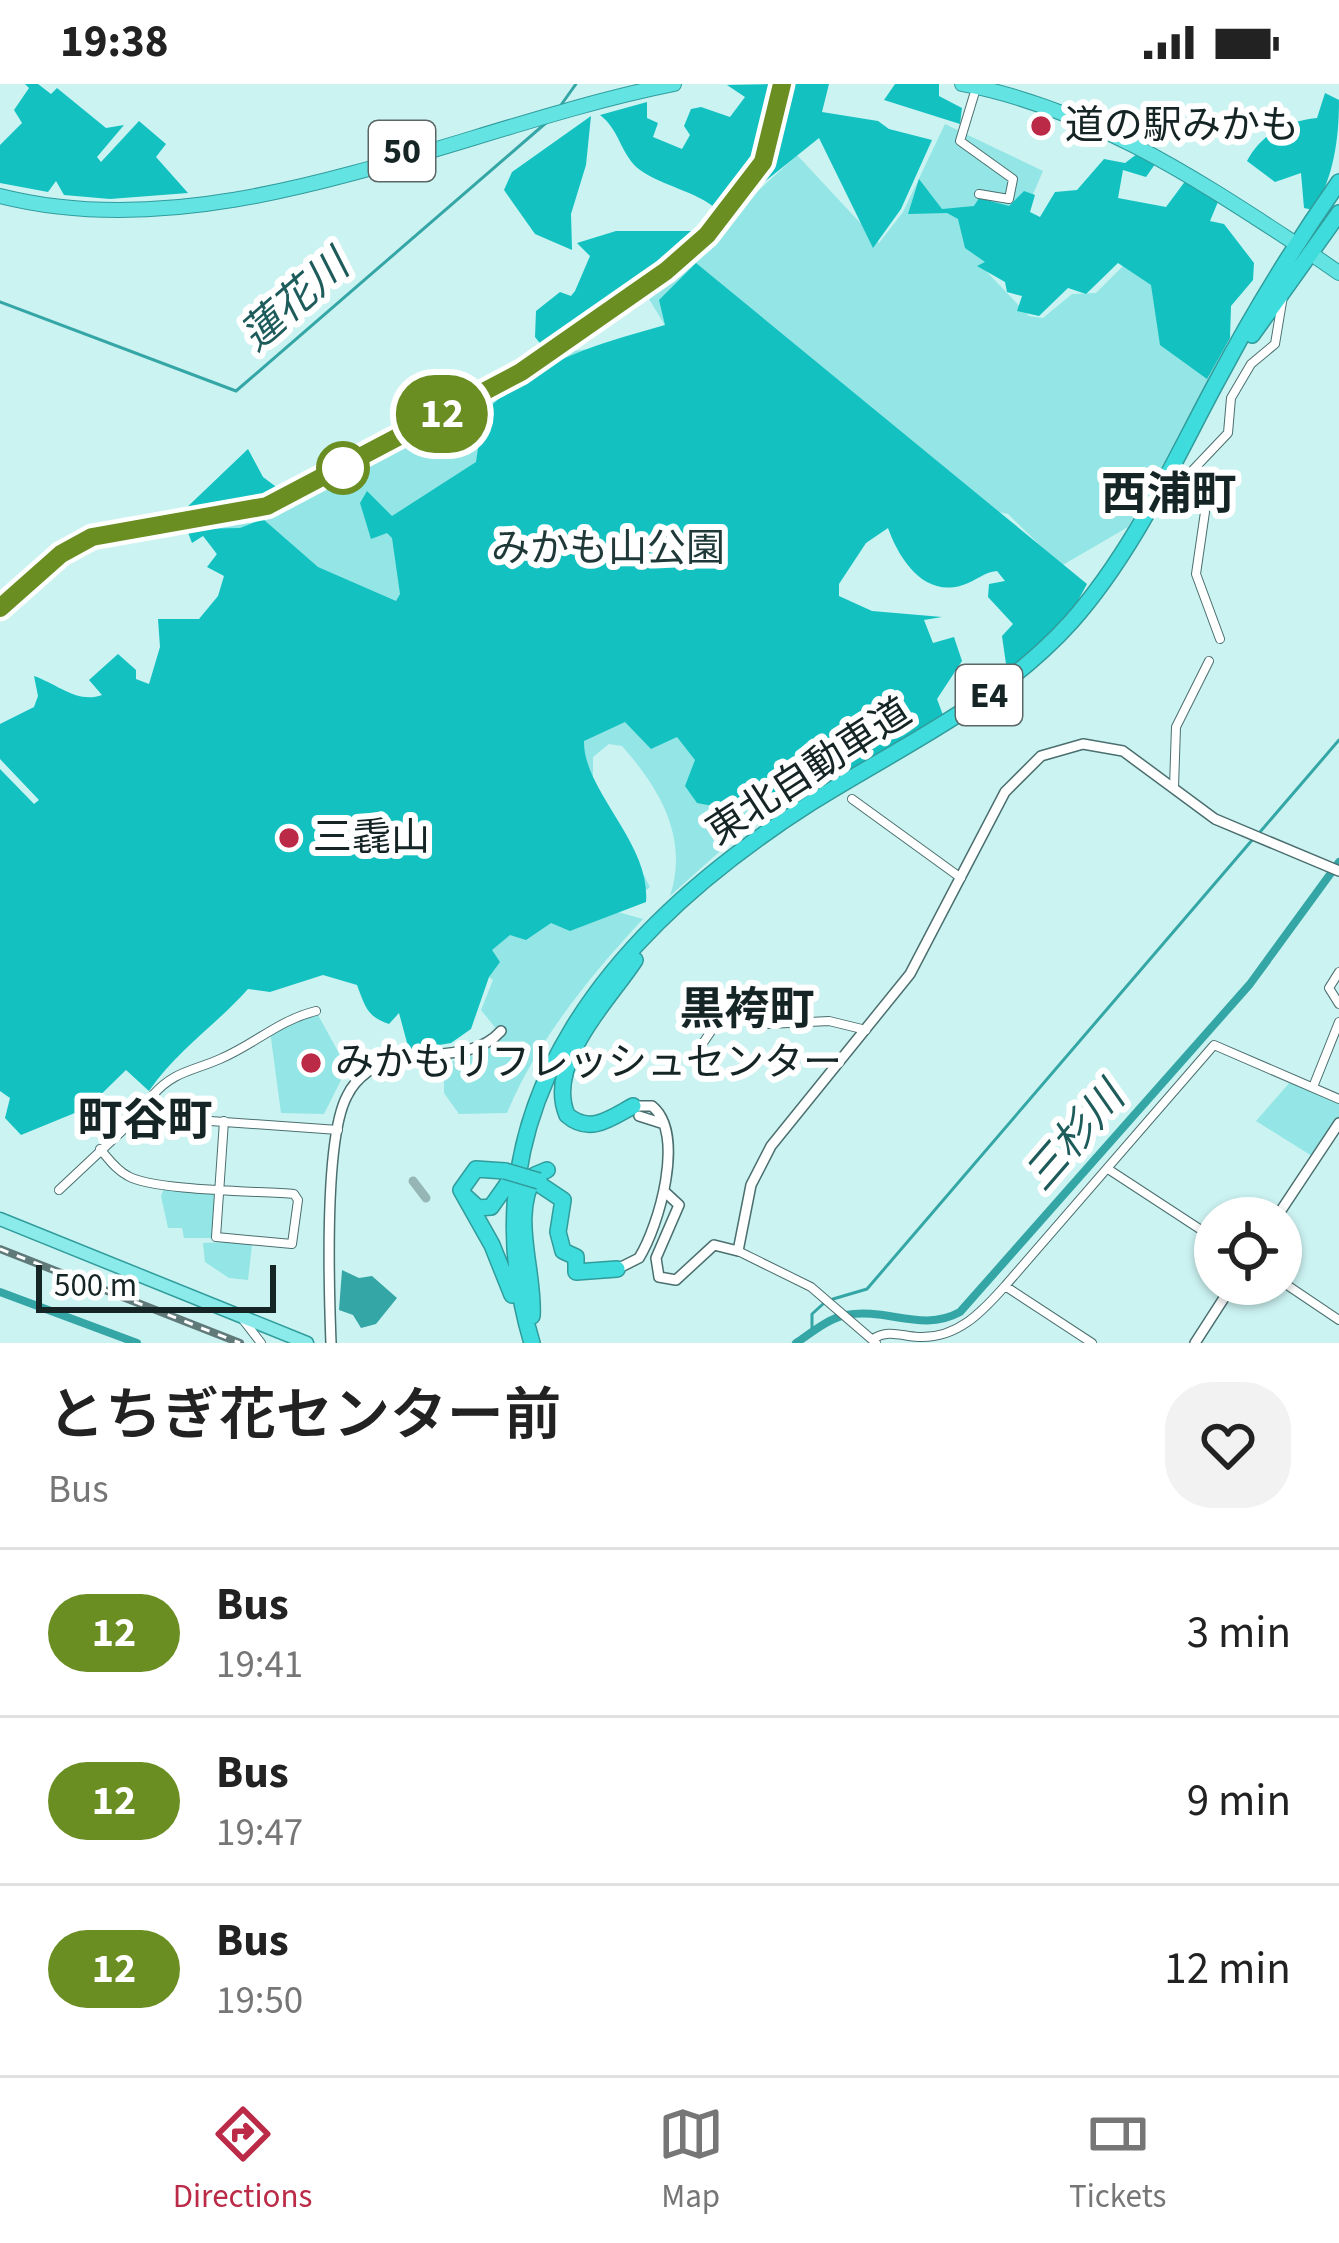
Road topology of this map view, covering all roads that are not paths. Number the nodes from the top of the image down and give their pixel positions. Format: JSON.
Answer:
{"nodes":[{"id":1,"x":649,"y":84,"type":"edge"},
{"id":2,"x":674,"y":84,"type":"edge"},
{"id":3,"x":782,"y":84,"type":"edge"},
{"id":4,"x":976,"y":85,"type":"edge"},
{"id":5,"x":1338,"y":186,"type":"edge"},
{"id":6,"x":0,"y":194,"type":"edge"},
{"id":7,"x":979,"y":194,"type":"dead end"},
{"id":8,"x":1339,"y":213,"type":"edge"},
{"id":9,"x":1294,"y":240,"type":"dead end"},
{"id":10,"x":1311,"y":251,"type":"dead end"},
{"id":11,"x":1339,"y":270,"type":"edge"},
{"id":12,"x":1282,"y":295,"type":"dead end"},
{"id":13,"x":1246,"y":342,"type":"junction"},
{"id":14,"x":0,"y":608,"type":"edge"},
{"id":15,"x":1220,"y":639,"type":"dead end"},
{"id":16,"x":1209,"y":661,"type":"dead end"},
{"id":17,"x":1174,"y":788,"type":"junction"},
{"id":18,"x":852,"y":799,"type":"dead end"},
{"id":19,"x":1338,"y":871,"type":"edge"},
{"id":20,"x":961,"y":878,"type":"junction"},
{"id":21,"x":637,"y":958,"type":"junction"},
{"id":22,"x":1339,"y":972,"type":"edge"},
{"id":23,"x":1339,"y":1004,"type":"edge"},
{"id":24,"x":316,"y":1011,"type":"dead end"},
{"id":25,"x":1339,"y":1022,"type":"edge"},
{"id":26,"x":866,"y":1030,"type":"junction"},
{"id":27,"x":500,"y":1031,"type":"dead end"},
{"id":28,"x":701,"y":1046,"type":"dead end"},
{"id":29,"x":1313,"y":1087,"type":"junction"},
{"id":30,"x":1339,"y":1099,"type":"edge"},
{"id":31,"x":534,"y":1101,"type":"junction"},
{"id":32,"x":636,"y":1111,"type":"junction"},
{"id":33,"x":154,"y":1117,"type":"junction"},
{"id":34,"x":224,"y":1121,"type":"junction"},
{"id":35,"x":1339,"y":1123,"type":"edge"},
{"id":36,"x":338,"y":1130,"type":"junction"},
{"id":37,"x":603,"y":1133,"type":"dead end"},
{"id":38,"x":100,"y":1149,"type":"junction"},
{"id":39,"x":1108,"y":1169,"type":"junction"},
{"id":40,"x":505,"y":1173,"type":"junction"},
{"id":41,"x":542,"y":1178,"type":"junction"},
{"id":42,"x":219,"y":1187,"type":"junction"},
{"id":43,"x":59,"y":1190,"type":"dead end"},
{"id":44,"x":572,"y":1191,"type":"dead end"},
{"id":45,"x":665,"y":1192,"type":"junction"},
{"id":46,"x":1290,"y":1197,"type":"edge"},
{"id":47,"x":0,"y":1219,"type":"edge"},
{"id":48,"x":1194,"y":1224,"type":"edge"},
{"id":49,"x":738,"y":1251,"type":"junction"},
{"id":50,"x":582,"y":1258,"type":"dead end"},
{"id":51,"x":617,"y":1269,"type":"junction"},
{"id":52,"x":1005,"y":1286,"type":"junction"},
{"id":53,"x":1302,"y":1295,"type":"edge"},
{"id":54,"x":1219,"y":1305,"type":"edge"},
{"id":55,"x":532,"y":1316,"type":"junction"},
{"id":56,"x":241,"y":1317,"type":"junction"},
{"id":57,"x":1339,"y":1319,"type":"edge"},
{"id":58,"x":874,"y":1341,"type":"edge"},
{"id":59,"x":261,"y":1343,"type":"edge"},
{"id":60,"x":308,"y":1343,"type":"edge"},
{"id":61,"x":331,"y":1343,"type":"edge"},
{"id":62,"x":534,"y":1343,"type":"edge"},
{"id":63,"x":1092,"y":1343,"type":"edge"},
{"id":64,"x":1195,"y":1343,"type":"edge"}],
"edges":[{"from":1,"to":6,"type":"highway","number":"50"},
{"from":2,"to":6,"type":"highway","number":"50"},
{"from":3,"to":14,"type":"main road"},
{"from":4,"to":7,"type":"street"},
{"from":4,"to":9,"type":"highway"},
{"from":5,"to":13,"type":"highway","name":"東北自動車道","number":"E4"},
{"from":5,"to":31,"type":"highway","name":"東北自動車道","number":"E4"},
{"from":8,"to":13,"type":"highway"},
{"from":10,"to":11,"type":"highway"},
{"from":12,"to":15,"type":"street"},
{"from":13,"to":21,"type":"highway","name":"東北自動車道","number":"E4"},
{"from":16,"to":17,"type":"street"},
{"from":17,"to":19,"type":"main road"},
{"from":17,"to":20,"type":"main road"},
{"from":18,"to":20,"type":"street"},
{"from":20,"to":26,"type":"main road"},
{"from":21,"to":32,"type":"highway"},
{"from":21,"to":55,"type":"highway","name":"東北自動車道","number":"E4"},
{"from":22,"to":23,"type":"street"},
{"from":24,"to":33,"type":"street"},
{"from":25,"to":29,"type":"street"},
{"from":26,"to":28,"type":"street"},
{"from":26,"to":49,"type":"main road"},
{"from":27,"to":36,"type":"main road"},
{"from":29,"to":30,"type":"street"},
{"from":29,"to":39,"type":"street"},
{"from":31,"to":40,"type":"highway"},
{"from":31,"to":62,"type":"highway","name":"東北自動車道","number":"E4"},
{"from":32,"to":37,"type":"highway"},
{"from":32,"to":45,"type":"main road"},
{"from":33,"to":34,"type":"street"},
{"from":33,"to":38,"type":"street"},
{"from":34,"to":36,"type":"street"},
{"from":34,"to":42,"type":"street"},
{"from":35,"to":46,"type":"main road"},
{"from":36,"to":61,"type":"main road"},
{"from":38,"to":42,"type":"street"},
{"from":38,"to":43,"type":"street"},
{"from":39,"to":48,"type":"street"},
{"from":39,"to":52,"type":"street"},
{"from":40,"to":41,"type":"highway","bridge":true},
{"from":40,"to":62,"type":"highway"},
{"from":41,"to":44,"type":"highway"},
{"from":41,"to":51,"type":"highway"},
{"from":41,"to":55,"type":"highway"},
{"from":42,"to":42,"type":"street"},
{"from":45,"to":49,"type":"main road"},
{"from":45,"to":51,"type":"main road"},
{"from":47,"to":56,"type":"main road"},
{"from":49,"to":58,"type":"street"},
{"from":50,"to":51,"type":"highway"},
{"from":52,"to":58,"type":"street"},
{"from":52,"to":63,"type":"street"},
{"from":53,"to":57,"type":"street"},
{"from":54,"to":64,"type":"main road"},
{"from":55,"to":62,"type":"highway","name":"東北自動車道","number":"E4"},
{"from":56,"to":59,"type":"street"},
{"from":56,"to":60,"type":"main road"}]}
